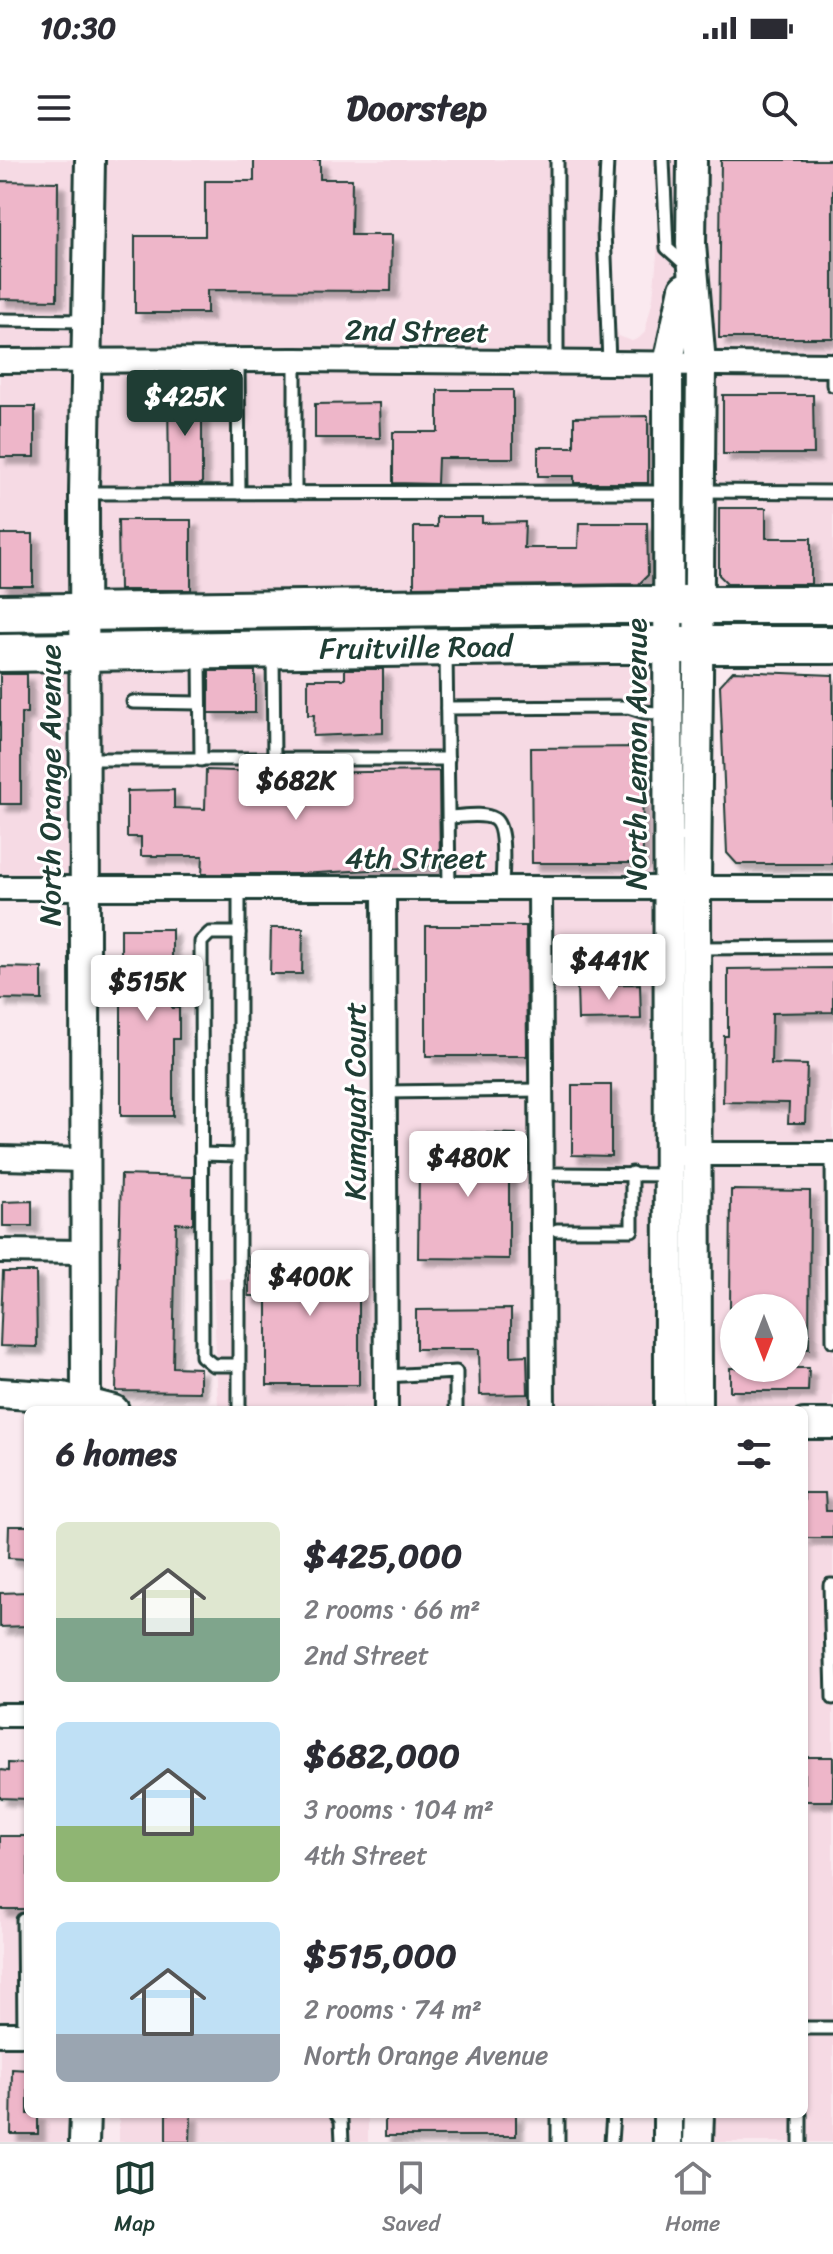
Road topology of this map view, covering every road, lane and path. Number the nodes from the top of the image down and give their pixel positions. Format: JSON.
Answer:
{"nodes":[{"id":1,"x":90,"y":160,"type":"edge"},
{"id":2,"x":557,"y":160,"type":"edge"},
{"id":3,"x":607,"y":160,"type":"edge"},
{"id":4,"x":663,"y":160,"type":"edge"},
{"id":5,"x":692,"y":160,"type":"edge"},
{"id":6,"x":690,"y":256,"type":"junction"},
{"id":7,"x":0,"y":320,"type":"edge"},
{"id":8,"x":89,"y":321,"type":"junction"},
{"id":9,"x":238,"y":360,"type":"junction"},
{"id":10,"x":295,"y":360,"type":"junction"},
{"id":11,"x":0,"y":361,"type":"edge"},
{"id":12,"x":85,"y":361,"type":"junction"},
{"id":13,"x":557,"y":363,"type":"junction"},
{"id":14,"x":609,"y":363,"type":"junction"},
{"id":15,"x":668,"y":364,"type":"junction"},
{"id":16,"x":701,"y":364,"type":"junction"},
{"id":17,"x":833,"y":365,"type":"edge"},
{"id":18,"x":833,"y":385,"type":"edge"},
{"id":19,"x":700,"y":491,"type":"junction"},
{"id":20,"x":668,"y":492,"type":"junction"},
{"id":21,"x":833,"y":492,"type":"edge"},
{"id":22,"x":84,"y":493,"type":"junction"},
{"id":23,"x":239,"y":493,"type":"junction"},
{"id":24,"x":295,"y":493,"type":"junction"},
{"id":25,"x":684,"y":605,"type":"junction"},
{"id":26,"x":833,"y":605,"type":"edge"},
{"id":27,"x":0,"y":613,"type":"edge"},
{"id":28,"x":84,"y":613,"type":"junction"},
{"id":29,"x":684,"y":645,"type":"junction"},
{"id":30,"x":833,"y":645,"type":"edge"},
{"id":31,"x":446,"y":648,"type":"junction"},
{"id":32,"x":273,"y":651,"type":"junction"},
{"id":33,"x":200,"y":652,"type":"junction"},
{"id":34,"x":0,"y":653,"type":"edge"},
{"id":35,"x":84,"y":653,"type":"junction"},
{"id":36,"x":133,"y":702,"type":"dead end"},
{"id":37,"x":200,"y":703,"type":"junction"},
{"id":38,"x":447,"y":708,"type":"junction"},
{"id":39,"x":669,"y":714,"type":"junction"},
{"id":40,"x":84,"y":759,"type":"junction"},
{"id":41,"x":448,"y":759,"type":"junction"},
{"id":42,"x":201,"y":760,"type":"junction"},
{"id":43,"x":274,"y":760,"type":"junction"},
{"id":44,"x":449,"y":817,"type":"junction"},
{"id":45,"x":0,"y":888,"type":"edge"},
{"id":46,"x":84,"y":888,"type":"junction"},
{"id":47,"x":449,"y":888,"type":"junction"},
{"id":48,"x":502,"y":888,"type":"junction"},
{"id":49,"x":540,"y":888,"type":"junction"},
{"id":50,"x":683,"y":888,"type":"junction"},
{"id":51,"x":833,"y":888,"type":"edge"},
{"id":52,"x":239,"y":889,"type":"junction"},
{"id":53,"x":384,"y":889,"type":"junction"},
{"id":54,"x":239,"y":933,"type":"junction"},
{"id":55,"x":833,"y":947,"type":"edge"},
{"id":56,"x":696,"y":948,"type":"junction"},
{"id":57,"x":541,"y":1090,"type":"junction"},
{"id":58,"x":385,"y":1092,"type":"junction"},
{"id":59,"x":201,"y":1154,"type":"junction"},
{"id":60,"x":832,"y":1154,"type":"edge"},
{"id":61,"x":239,"y":1155,"type":"junction"},
{"id":62,"x":0,"y":1158,"type":"edge"},
{"id":63,"x":84,"y":1160,"type":"junction"},
{"id":64,"x":678,"y":1161,"type":"junction"},
{"id":65,"x":632,"y":1173,"type":"junction"},
{"id":66,"x":552,"y":1174,"type":"dead end"},
{"id":67,"x":557,"y":1230,"type":"dead end"},
{"id":68,"x":0,"y":1251,"type":"edge"},
{"id":69,"x":85,"y":1252,"type":"junction"},
{"id":70,"x":832,"y":1292,"type":"edge"},
{"id":71,"x":833,"y":1341,"type":"edge"},
{"id":72,"x":239,"y":1365,"type":"junction"},
{"id":73,"x":386,"y":1376,"type":"junction"},
{"id":74,"x":0,"y":1393,"type":"edge"},
{"id":75,"x":86,"y":1406,"type":"edge"},
{"id":76,"x":239,"y":1406,"type":"edge"},
{"id":77,"x":386,"y":1406,"type":"edge"},
{"id":78,"x":456,"y":1406,"type":"edge"},
{"id":79,"x":543,"y":1406,"type":"edge"},
{"id":80,"x":669,"y":1406,"type":"edge"},
{"id":81,"x":697,"y":1406,"type":"edge"},
{"id":82,"x":808,"y":1424,"type":"edge"},
{"id":83,"x":833,"y":1424,"type":"edge"},
{"id":84,"x":833,"y":1585,"type":"edge"},
{"id":85,"x":833,"y":1698,"type":"edge"},
{"id":86,"x":0,"y":1715,"type":"edge"},
{"id":87,"x":24,"y":1715,"type":"edge"},
{"id":88,"x":23,"y":1920,"type":"dead end"},
{"id":89,"x":24,"y":1958,"type":"edge"},
{"id":90,"x":808,"y":2028,"type":"edge"},
{"id":91,"x":833,"y":2028,"type":"edge"},
{"id":92,"x":0,"y":2034,"type":"edge"},
{"id":93,"x":24,"y":2034,"type":"edge"},
{"id":94,"x":85,"y":2118,"type":"edge"},
{"id":95,"x":340,"y":2118,"type":"edge"},
{"id":96,"x":558,"y":2118,"type":"edge"},
{"id":97,"x":613,"y":2118,"type":"edge"},
{"id":98,"x":668,"y":2118,"type":"edge"},
{"id":99,"x":699,"y":2118,"type":"edge"},
{"id":100,"x":800,"y":2118,"type":"edge"},
{"id":101,"x":84,"y":2142,"type":"edge"},
{"id":102,"x":342,"y":2142,"type":"edge"},
{"id":103,"x":558,"y":2142,"type":"edge"},
{"id":104,"x":611,"y":2142,"type":"edge"},
{"id":105,"x":668,"y":2142,"type":"edge"},
{"id":106,"x":698,"y":2142,"type":"edge"},
{"id":107,"x":800,"y":2142,"type":"edge"}],
"edges":[{"from":1,"to":8,"type":"street","name":"North Orange Avenue"},
{"from":2,"to":13,"type":"lane"},
{"from":3,"to":14,"type":"lane"},
{"from":4,"to":6,"type":"lane"},
{"from":5,"to":6,"type":"street"},
{"from":6,"to":15,"type":"street","name":"North Lemon Avenue"},
{"from":6,"to":16,"type":"street"},
{"from":7,"to":8,"type":"lane"},
{"from":8,"to":12,"type":"street","name":"North Orange Avenue"},
{"from":9,"to":10,"type":"street","name":"2nd Street"},
{"from":9,"to":12,"type":"street","name":"2nd Street"},
{"from":9,"to":23,"type":"lane"},
{"from":10,"to":13,"type":"street","name":"2nd Street"},
{"from":10,"to":24,"type":"lane"},
{"from":11,"to":12,"type":"street","name":"2nd Street"},
{"from":12,"to":22,"type":"street","name":"North Orange Avenue"},
{"from":13,"to":14,"type":"street","name":"2nd Street"},
{"from":14,"to":15,"type":"street","name":"2nd Street"},
{"from":15,"to":16,"type":"street","name":"2nd Street"},
{"from":15,"to":20,"type":"street","name":"North Lemon Avenue"},
{"from":16,"to":17,"type":"street","name":"2nd Street"},
{"from":16,"to":19,"type":"street"},
{"from":17,"to":18,"type":"lane"},
{"from":19,"to":21,"type":"lane"},
{"from":19,"to":25,"type":"street"},
{"from":20,"to":24,"type":"lane"},
{"from":20,"to":25,"type":"street","name":"North Lemon Avenue"},
{"from":22,"to":23,"type":"lane"},
{"from":22,"to":28,"type":"street","name":"North Orange Avenue"},
{"from":23,"to":24,"type":"lane"},
{"from":25,"to":26,"type":"main road","name":"Fruitville Road"},
{"from":25,"to":28,"type":"main road","name":"Fruitville Road"},
{"from":25,"to":29,"type":"street"},
{"from":27,"to":28,"type":"main road","name":"Fruitville Road"},
{"from":28,"to":35,"type":"street","name":"North Orange Avenue"},
{"from":29,"to":30,"type":"main road","name":"Fruitville Road"},
{"from":29,"to":31,"type":"main road","name":"Fruitville Road"},
{"from":29,"to":39,"type":"street","name":"North Lemon Avenue"},
{"from":29,"to":50,"type":"street"},
{"from":31,"to":32,"type":"main road","name":"Fruitville Road"},
{"from":31,"to":38,"type":"lane"},
{"from":32,"to":33,"type":"main road","name":"Fruitville Road"},
{"from":32,"to":43,"type":"lane"},
{"from":33,"to":35,"type":"main road","name":"Fruitville Road"},
{"from":33,"to":37,"type":"lane"},
{"from":34,"to":35,"type":"main road","name":"Fruitville Road"},
{"from":35,"to":40,"type":"street","name":"North Orange Avenue"},
{"from":36,"to":37,"type":"lane"},
{"from":37,"to":42,"type":"lane"},
{"from":38,"to":39,"type":"lane"},
{"from":38,"to":41,"type":"lane"},
{"from":39,"to":50,"type":"street","name":"North Lemon Avenue"},
{"from":40,"to":42,"type":"lane"},
{"from":40,"to":46,"type":"street","name":"North Orange Avenue"},
{"from":41,"to":43,"type":"lane"},
{"from":41,"to":44,"type":"lane"},
{"from":42,"to":43,"type":"lane"},
{"from":44,"to":47,"type":"lane"},
{"from":44,"to":48,"type":"lane"},
{"from":45,"to":46,"type":"street","name":"4th Street"},
{"from":46,"to":52,"type":"street","name":"4th Street"},
{"from":46,"to":63,"type":"street","name":"North Orange Avenue"},
{"from":47,"to":48,"type":"street","name":"4th Street"},
{"from":47,"to":53,"type":"street","name":"4th Street"},
{"from":48,"to":49,"type":"street","name":"4th Street"},
{"from":49,"to":50,"type":"street","name":"4th Street"},
{"from":49,"to":57,"type":"street"},
{"from":50,"to":51,"type":"street","name":"4th Street"},
{"from":50,"to":56,"type":"street"},
{"from":50,"to":64,"type":"street","name":"North Lemon Avenue"},
{"from":52,"to":53,"type":"street","name":"4th Street"},
{"from":52,"to":54,"type":"lane"},
{"from":53,"to":58,"type":"street","name":"Kumquat Court"},
{"from":54,"to":59,"type":"lane"},
{"from":54,"to":61,"type":"lane"},
{"from":55,"to":56,"type":"lane"},
{"from":56,"to":64,"type":"street"},
{"from":57,"to":58,"type":"lane"},
{"from":57,"to":79,"type":"street"},
{"from":58,"to":73,"type":"street","name":"Kumquat Court"},
{"from":59,"to":61,"type":"lane"},
{"from":59,"to":72,"type":"lane"},
{"from":60,"to":64,"type":"street"},
{"from":60,"to":70,"type":"lane"},
{"from":61,"to":72,"type":"lane"},
{"from":62,"to":63,"type":"street"},
{"from":63,"to":69,"type":"street","name":"North Orange Avenue"},
{"from":64,"to":65,"type":"lane"},
{"from":64,"to":80,"type":"street","name":"North Lemon Avenue"},
{"from":64,"to":81,"type":"street"},
{"from":65,"to":66,"type":"lane"},
{"from":65,"to":67,"type":"lane"},
{"from":68,"to":69,"type":"street"},
{"from":69,"to":75,"type":"street","name":"North Orange Avenue"},
{"from":70,"to":71,"type":"lane"},
{"from":72,"to":76,"type":"lane"},
{"from":73,"to":77,"type":"street","name":"Kumquat Court"},
{"from":73,"to":78,"type":"lane"},
{"from":74,"to":75,"type":"street"},
{"from":82,"to":83,"type":"street"},
{"from":84,"to":85,"type":"lane"},
{"from":86,"to":87,"type":"street"},
{"from":88,"to":89,"type":"lane"},
{"from":90,"to":91,"type":"lane"},
{"from":92,"to":93,"type":"street"},
{"from":94,"to":101,"type":"street"},
{"from":95,"to":102,"type":"lane"},
{"from":96,"to":103,"type":"lane"},
{"from":97,"to":104,"type":"lane"},
{"from":98,"to":105,"type":"street"},
{"from":99,"to":106,"type":"street"},
{"from":100,"to":107,"type":"lane"}]}
